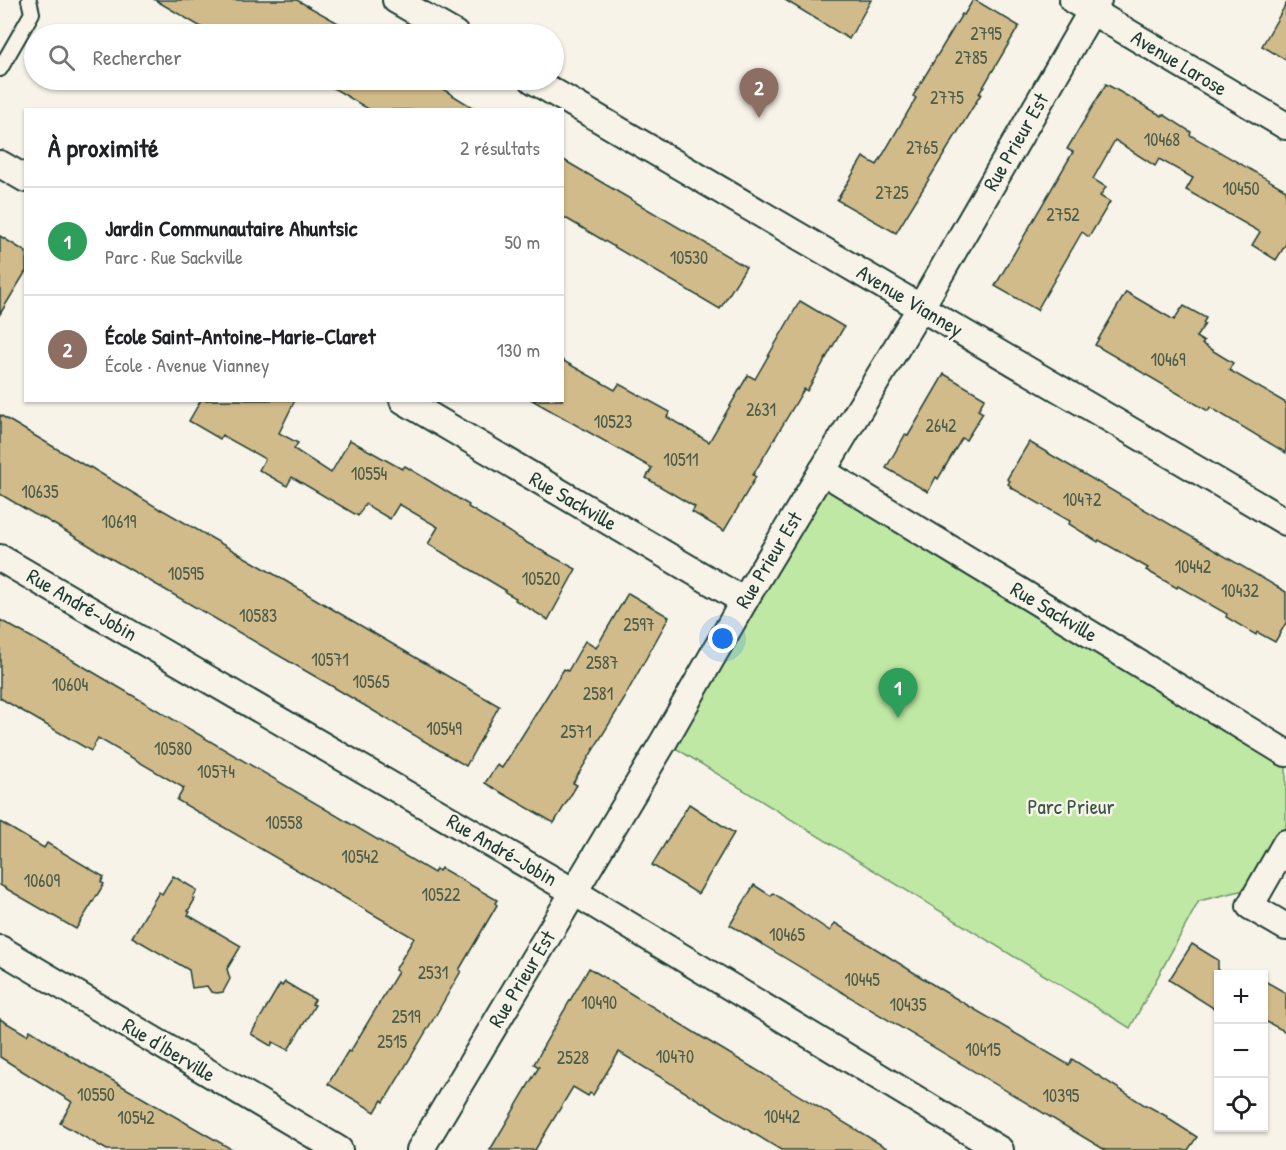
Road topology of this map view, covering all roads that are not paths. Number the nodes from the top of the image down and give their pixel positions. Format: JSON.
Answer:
{"nodes":[{"id":1,"x":29,"y":0,"type":"edge"},
{"id":2,"x":396,"y":0,"type":"edge"},
{"id":3,"x":1087,"y":4,"type":"edge"},
{"id":4,"x":26,"y":24,"type":"edge"},
{"id":5,"x":438,"y":24,"type":"edge"},
{"id":6,"x":24,"y":27,"type":"edge"},
{"id":7,"x":0,"y":69,"type":"edge"},
{"id":8,"x":550,"y":90,"type":"edge"},
{"id":9,"x":1286,"y":126,"type":"edge"},
{"id":10,"x":0,"y":164,"type":"edge"},
{"id":11,"x":24,"y":178,"type":"edge"},
{"id":12,"x":921,"y":307,"type":"junction"},
{"id":13,"x":405,"y":402,"type":"edge"},
{"id":14,"x":822,"y":471,"type":"junction"},
{"id":15,"x":1286,"y":522,"type":"edge"},
{"id":16,"x":0,"y":558,"type":"edge"},
{"id":17,"x":744,"y":601,"type":"junction"},
{"id":18,"x":1286,"y":753,"type":"edge"},
{"id":19,"x":1286,"y":843,"type":"edge"},
{"id":20,"x":574,"y":892,"type":"junction"},
{"id":21,"x":1286,"y":927,"type":"edge"},
{"id":22,"x":0,"y":949,"type":"edge"},
{"id":23,"x":339,"y":1150,"type":"edge"},
{"id":24,"x":420,"y":1150,"type":"edge"},
{"id":25,"x":1000,"y":1150,"type":"edge"}],
"edges":[{"from":1,"to":4,"type":"lane"},
{"from":2,"to":5,"type":"street"},
{"from":3,"to":9,"type":"street","name":"Avenue Larose"},
{"from":3,"to":12,"type":"street","name":"Rue Prieur Est"},
{"from":6,"to":7,"type":"lane"},
{"from":8,"to":12,"type":"street","name":"Avenue Vianney"},
{"from":10,"to":11,"type":"street"},
{"from":12,"to":14,"type":"street","name":"Rue Prieur Est"},
{"from":12,"to":15,"type":"street","name":"Avenue Vianney"},
{"from":13,"to":17,"type":"street","name":"Rue Sackville"},
{"from":14,"to":17,"type":"street","name":"Rue Prieur Est"},
{"from":14,"to":18,"type":"street","name":"Rue Sackville"},
{"from":16,"to":20,"type":"street","name":"Rue André-Jobin"},
{"from":17,"to":20,"type":"street","name":"Rue Prieur Est"},
{"from":19,"to":21,"type":"street"},
{"from":20,"to":24,"type":"street","name":"Rue Prieur Est"},
{"from":20,"to":25,"type":"street","name":"Rue André-Jobin"},
{"from":22,"to":23,"type":"street","name":"Rue d'Iberville"}]}
